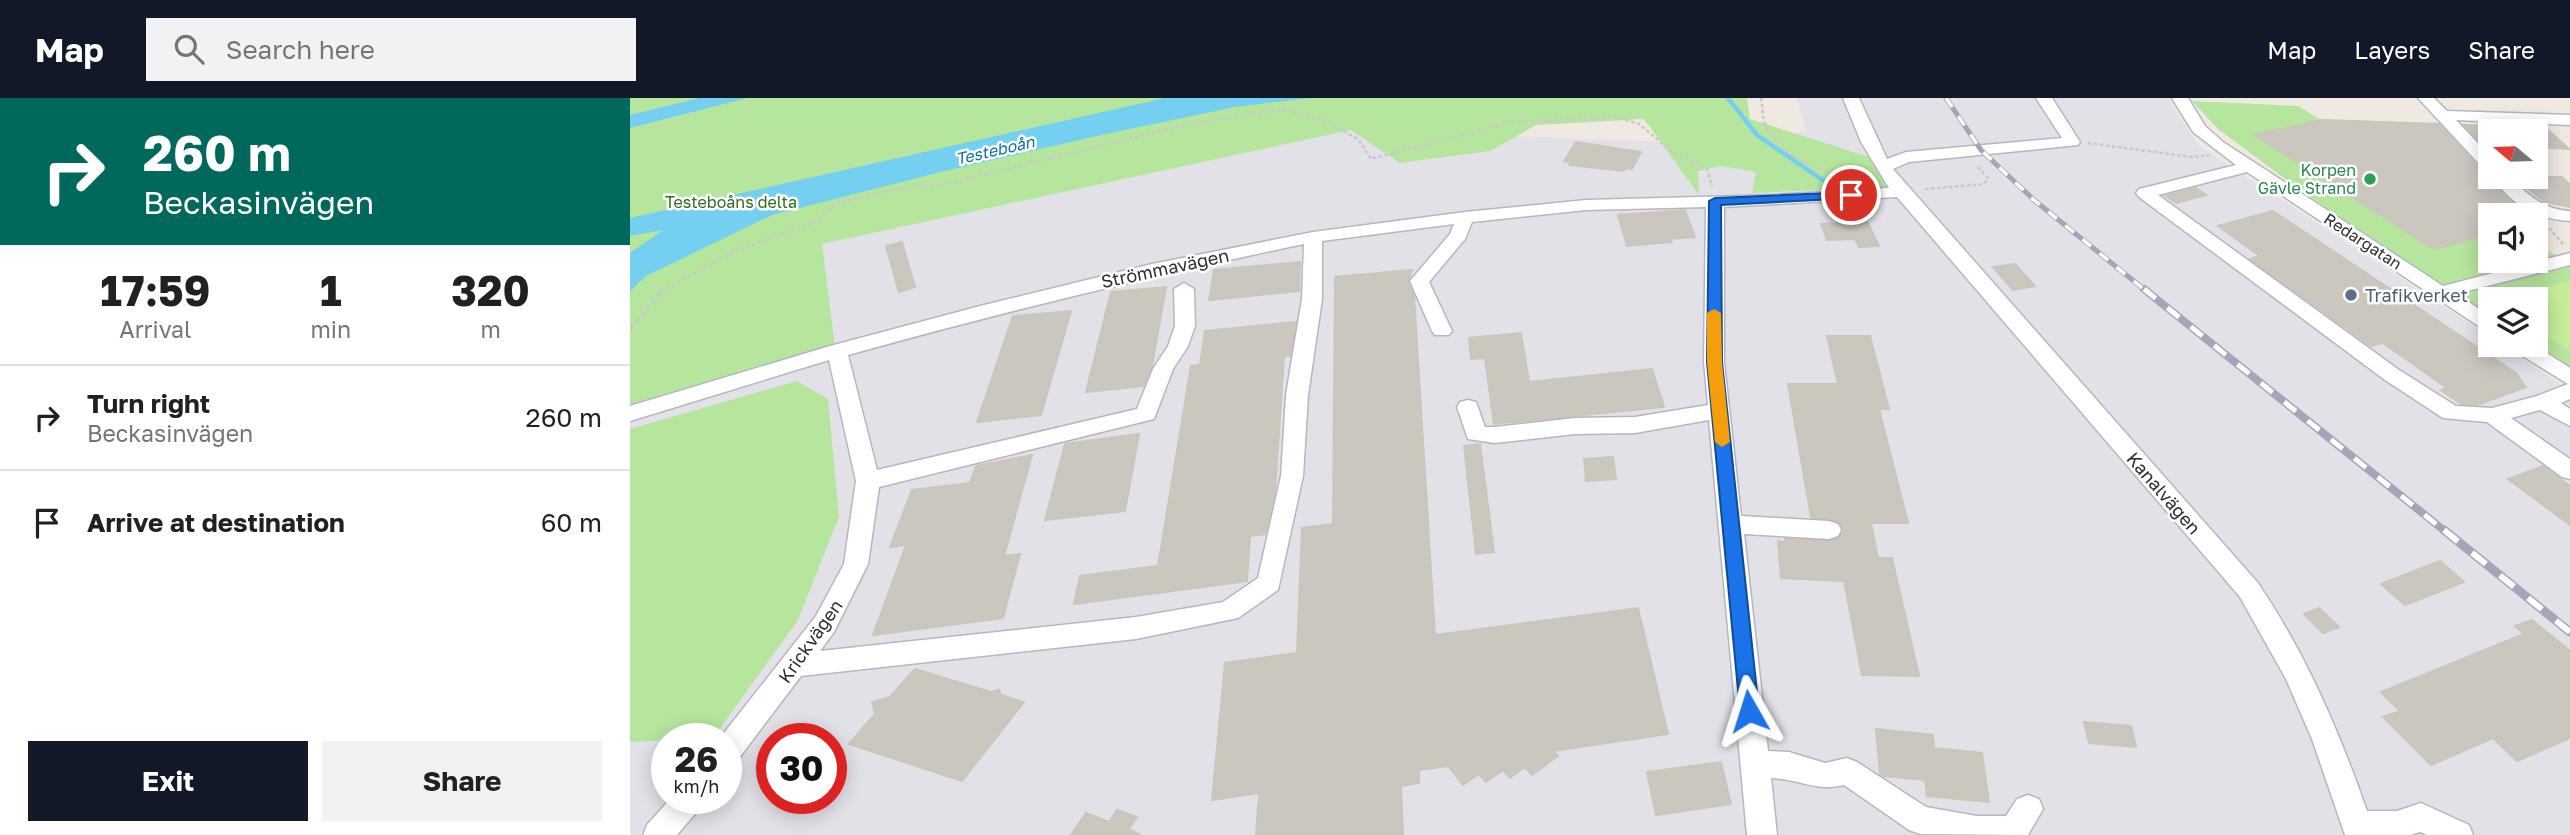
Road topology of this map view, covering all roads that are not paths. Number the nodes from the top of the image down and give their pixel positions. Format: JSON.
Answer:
{"nodes":[{"id":1,"x":1851,"y":98,"type":"edge"},
{"id":2,"x":2044,"y":98,"type":"edge"},
{"id":3,"x":2180,"y":98,"type":"edge"},
{"id":4,"x":2426,"y":98,"type":"edge"},
{"id":5,"x":2442,"y":115,"type":"junction"},
{"id":6,"x":2570,"y":120,"type":"edge"},
{"id":7,"x":2478,"y":152,"type":"edge"},
{"id":8,"x":1885,"y":166,"type":"junction"},
{"id":9,"x":2247,"y":167,"type":"junction"},
{"id":10,"x":2513,"y":189,"type":"edge"},
{"id":11,"x":1902,"y":192,"type":"junction"},
{"id":12,"x":1715,"y":201,"type":"junction"},
{"id":13,"x":2570,"y":216,"type":"edge"},
{"id":14,"x":1465,"y":217,"type":"junction"},
{"id":15,"x":1313,"y":237,"type":"junction"},
{"id":16,"x":2570,"y":259,"type":"edge"},
{"id":17,"x":1184,"y":289,"type":"dead end"},
{"id":18,"x":2441,"y":292,"type":"junction"},
{"id":19,"x":2478,"y":317,"type":"edge"},
{"id":20,"x":1441,"y":331,"type":"dead end"},
{"id":21,"x":837,"y":351,"type":"junction"},
{"id":22,"x":2538,"y":357,"type":"edge"},
{"id":23,"x":2570,"y":378,"type":"edge"},
{"id":24,"x":2570,"y":391,"type":"edge"},
{"id":25,"x":2543,"y":402,"type":"junction"},
{"id":26,"x":1468,"y":407,"type":"dead end"},
{"id":27,"x":1719,"y":411,"type":"junction"},
{"id":28,"x":630,"y":414,"type":"edge"},
{"id":29,"x":2492,"y":415,"type":"junction"},
{"id":30,"x":2570,"y":419,"type":"edge"},
{"id":31,"x":2570,"y":471,"type":"edge"},
{"id":32,"x":868,"y":481,"type":"junction"},
{"id":33,"x":1731,"y":524,"type":"junction"},
{"id":34,"x":1829,"y":530,"type":"dead end"},
{"id":35,"x":795,"y":665,"type":"junction"},
{"id":36,"x":742,"y":733,"type":"edge"},
{"id":37,"x":1755,"y":764,"type":"junction"},
{"id":38,"x":2028,"y":809,"type":"dead end"},
{"id":39,"x":676,"y":814,"type":"edge"},
{"id":40,"x":2358,"y":830,"type":"edge"},
{"id":41,"x":658,"y":835,"type":"edge"},
{"id":42,"x":1762,"y":835,"type":"edge"},
{"id":43,"x":2459,"y":835,"type":"edge"}],
"edges":[{"from":1,"to":8,"type":"street"},
{"from":2,"to":8,"type":"street"},
{"from":3,"to":9,"type":"street","name":"Redargatan"},
{"from":4,"to":5,"type":"street"},
{"from":5,"to":6,"type":"street"},
{"from":5,"to":7,"type":"street"},
{"from":8,"to":11,"type":"street"},
{"from":9,"to":18,"type":"street","name":"Redargatan"},
{"from":9,"to":29,"type":"street"},
{"from":10,"to":13,"type":"street"},
{"from":11,"to":12,"type":"street","name":"Strömmavägen"},
{"from":11,"to":40,"type":"street","name":"Kanalvägen"},
{"from":12,"to":14,"type":"street","name":"Strömmavägen"},
{"from":12,"to":27,"type":"street"},
{"from":14,"to":15,"type":"street","name":"Strömmavägen"},
{"from":14,"to":20,"type":"street"},
{"from":15,"to":21,"type":"street","name":"Strömmavägen"},
{"from":15,"to":35,"type":"street"},
{"from":16,"to":18,"type":"street"},
{"from":17,"to":32,"type":"street"},
{"from":18,"to":19,"type":"street","name":"Redargatan"},
{"from":21,"to":28,"type":"street","name":"Strömmavägen"},
{"from":21,"to":32,"type":"street","name":"Krickvägen"},
{"from":22,"to":23,"type":"street"},
{"from":24,"to":25,"type":"street"},
{"from":25,"to":29,"type":"street"},
{"from":25,"to":30,"type":"street"},
{"from":26,"to":27,"type":"street"},
{"from":27,"to":33,"type":"street"},
{"from":29,"to":31,"type":"street"},
{"from":32,"to":35,"type":"street","name":"Krickvägen"},
{"from":33,"to":34,"type":"street"},
{"from":33,"to":37,"type":"street"},
{"from":35,"to":36,"type":"street","name":"Krickvägen"},
{"from":37,"to":38,"type":"street"},
{"from":37,"to":42,"type":"street"},
{"from":39,"to":41,"type":"street"},
{"from":40,"to":43,"type":"street"}]}
